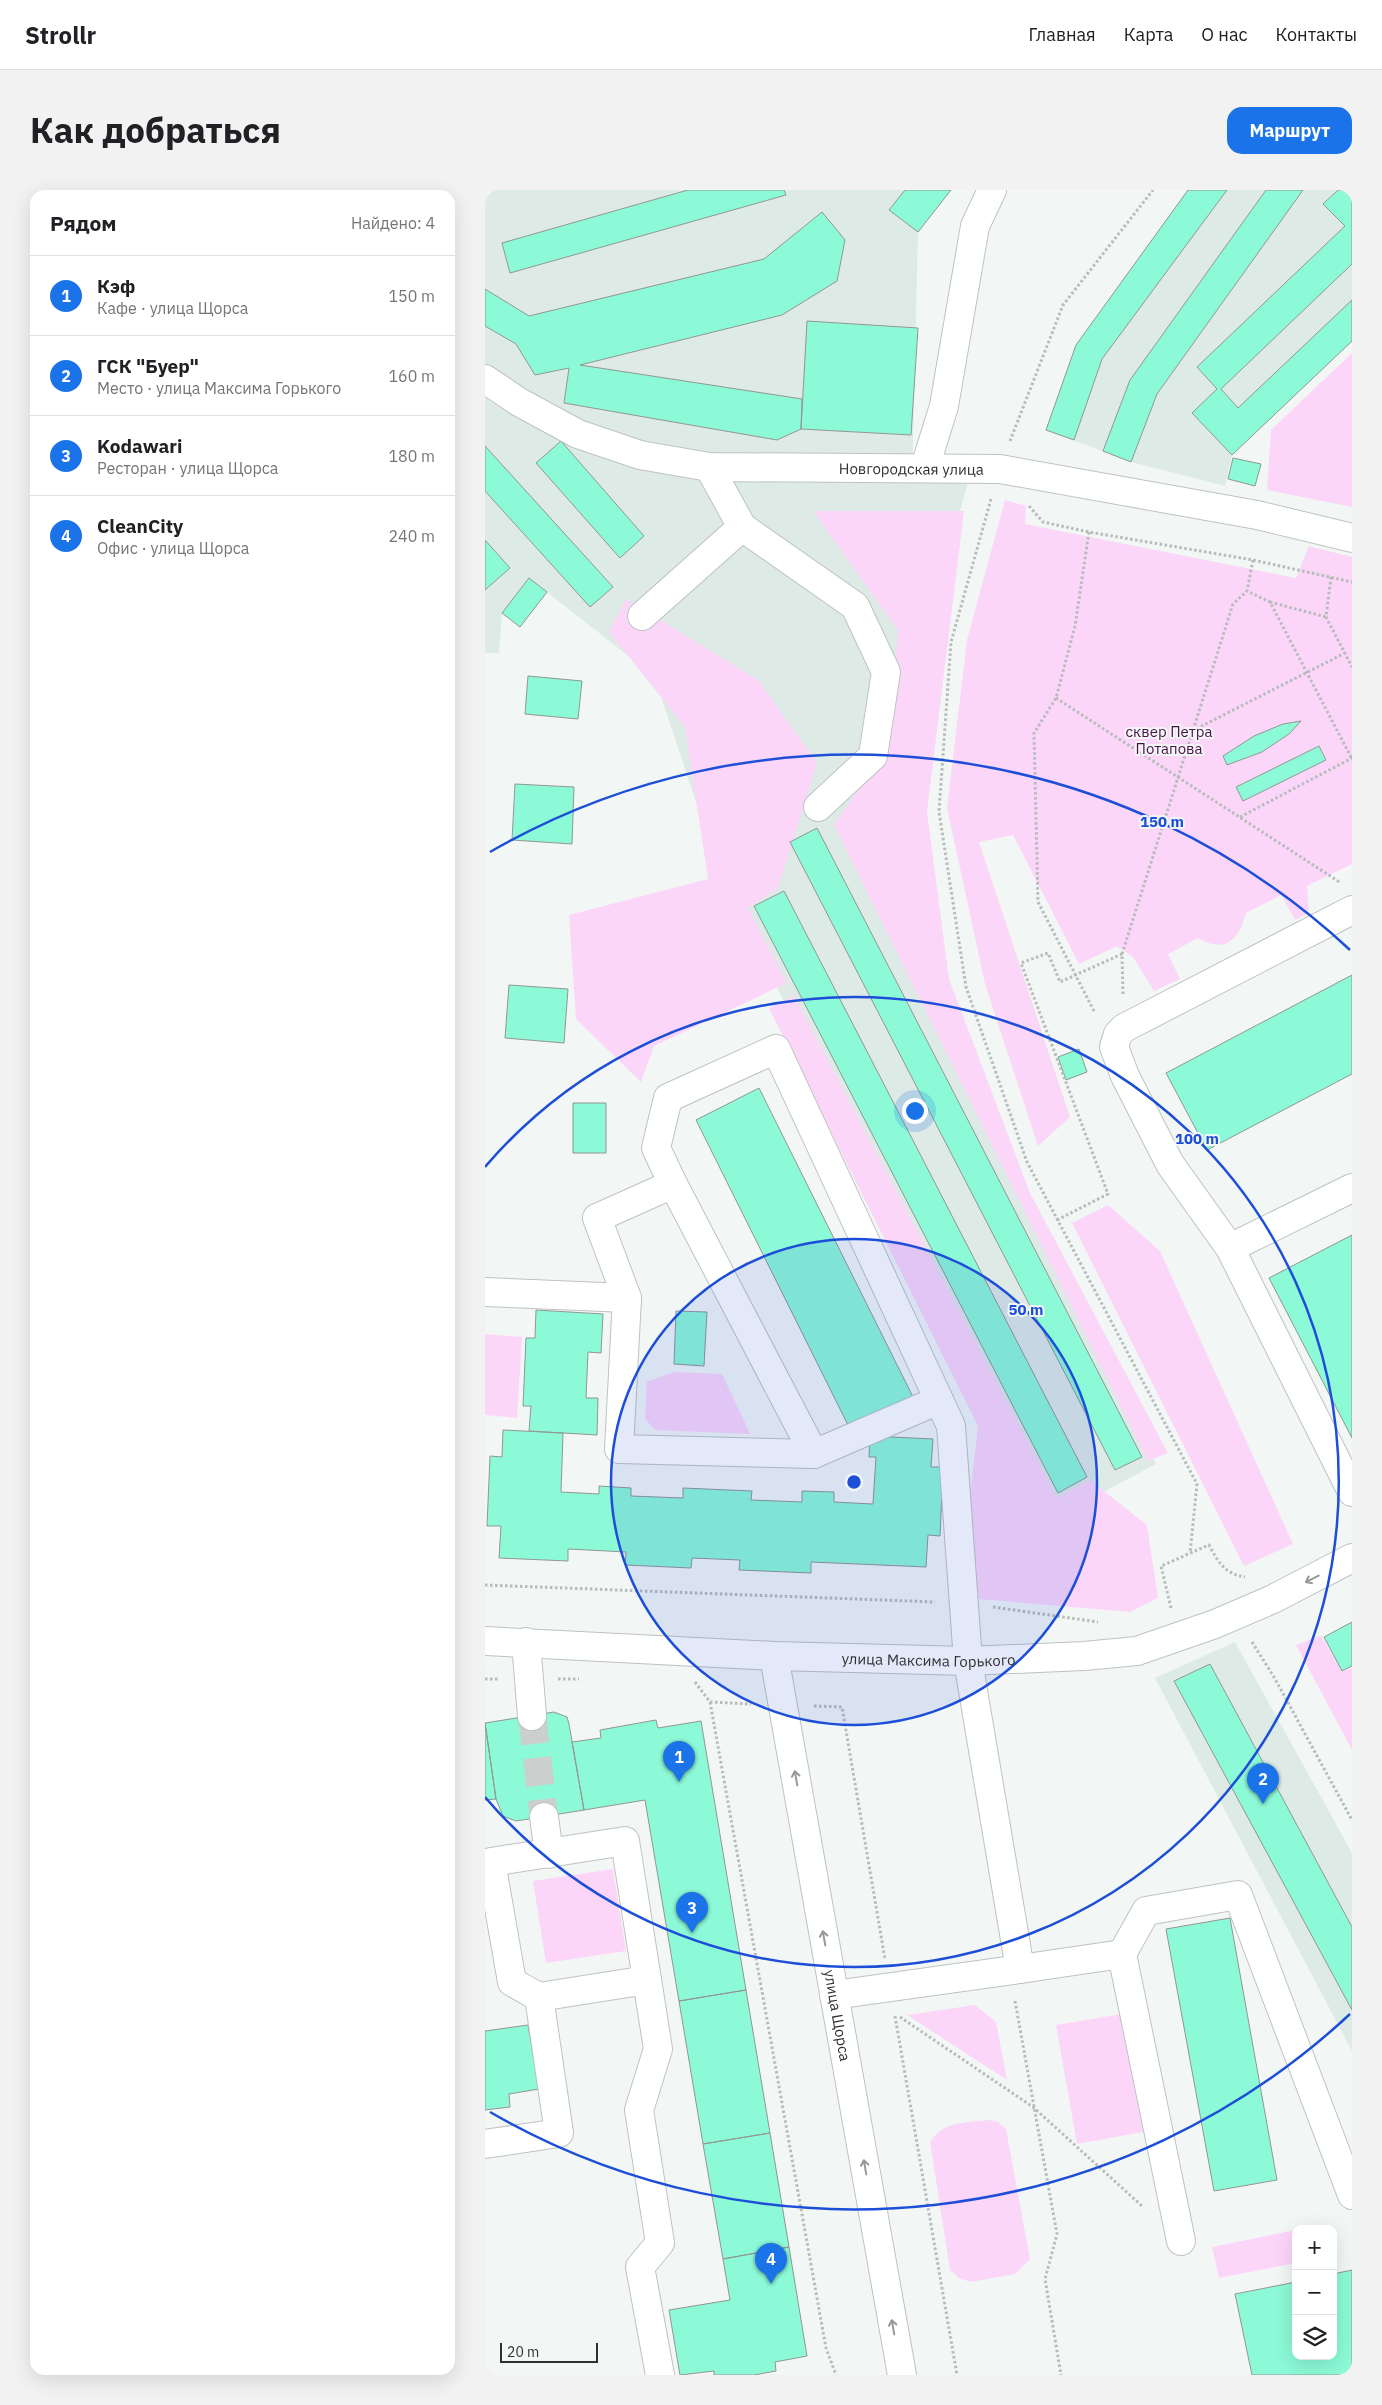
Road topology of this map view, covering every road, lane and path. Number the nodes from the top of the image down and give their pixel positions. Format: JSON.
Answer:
{"nodes":[{"id":1,"x":993,"y":190,"type":"edge"},
{"id":2,"x":1153,"y":190,"type":"edge"},
{"id":3,"x":485,"y":379,"type":"edge"},
{"id":4,"x":925,"y":467,"type":"junction"},
{"id":5,"x":709,"y":468,"type":"junction"},
{"id":6,"x":1000,"y":469,"type":"junction"},
{"id":7,"x":1023,"y":501,"type":"dead end"},
{"id":8,"x":742,"y":528,"type":"junction"},
{"id":9,"x":1089,"y":532,"type":"junction"},
{"id":10,"x":1352,"y":538,"type":"edge"},
{"id":11,"x":1085,"y":557,"type":"dead end"},
{"id":12,"x":1253,"y":560,"type":"junction"},
{"id":13,"x":1331,"y":577,"type":"junction"},
{"id":14,"x":1352,"y":582,"type":"edge"},
{"id":15,"x":1247,"y":591,"type":"junction"},
{"id":16,"x":1270,"y":602,"type":"junction"},
{"id":17,"x":642,"y":616,"type":"dead end"},
{"id":18,"x":1326,"y":617,"type":"junction"},
{"id":19,"x":1345,"y":653,"type":"junction"},
{"id":20,"x":1352,"y":667,"type":"edge"},
{"id":21,"x":1307,"y":673,"type":"junction"},
{"id":22,"x":1056,"y":698,"type":"junction"},
{"id":23,"x":1193,"y":732,"type":"junction"},
{"id":24,"x":1352,"y":758,"type":"edge"},
{"id":25,"x":1178,"y":777,"type":"junction"},
{"id":26,"x":817,"y":807,"type":"dead end"},
{"id":27,"x":1240,"y":817,"type":"junction"},
{"id":28,"x":1344,"y":884,"type":"dead end"},
{"id":29,"x":1352,"y":910,"type":"edge"},
{"id":30,"x":1122,"y":954,"type":"junction"},
{"id":31,"x":1075,"y":975,"type":"junction"},
{"id":32,"x":1124,"y":1028,"type":"junction"},
{"id":33,"x":673,"y":1184,"type":"junction"},
{"id":34,"x":1352,"y":1188,"type":"edge"},
{"id":35,"x":1057,"y":1220,"type":"junction"},
{"id":36,"x":1230,"y":1248,"type":"junction"},
{"id":37,"x":485,"y":1292,"type":"edge"},
{"id":38,"x":627,"y":1298,"type":"junction"},
{"id":39,"x":939,"y":1400,"type":"junction"},
{"id":40,"x":814,"y":1454,"type":"junction"},
{"id":41,"x":1352,"y":1492,"type":"edge"},
{"id":42,"x":1190,"y":1553,"type":"junction"},
{"id":43,"x":1351,"y":1558,"type":"edge"},
{"id":44,"x":1252,"y":1578,"type":"dead end"},
{"id":45,"x":485,"y":1585,"type":"edge"},
{"id":46,"x":963,"y":1603,"type":"junction"},
{"id":47,"x":1172,"y":1614,"type":"dead end"},
{"id":48,"x":1235,"y":1616,"type":"junction"},
{"id":49,"x":1104,"y":1623,"type":"dead end"},
{"id":50,"x":485,"y":1641,"type":"edge"},
{"id":51,"x":526,"y":1642,"type":"junction"},
{"id":52,"x":774,"y":1656,"type":"junction"},
{"id":53,"x":968,"y":1661,"type":"junction"},
{"id":54,"x":529,"y":1678,"type":"junction"},
{"id":55,"x":485,"y":1679,"type":"edge"},
{"id":56,"x":587,"y":1679,"type":"dead end"},
{"id":57,"x":694,"y":1680,"type":"dead end"},
{"id":58,"x":710,"y":1702,"type":"junction"},
{"id":59,"x":783,"y":1705,"type":"junction"},
{"id":60,"x":532,"y":1716,"type":"tunnel mouth"},
{"id":61,"x":544,"y":1817,"type":"tunnel mouth"},
{"id":62,"x":1352,"y":1820,"type":"edge"},
{"id":63,"x":549,"y":1854,"type":"junction"},
{"id":64,"x":1123,"y":1954,"type":"junction"},
{"id":65,"x":1020,"y":1969,"type":"junction"},
{"id":66,"x":647,"y":1980,"type":"junction"},
{"id":67,"x":890,"y":1987,"type":"junction"},
{"id":68,"x":834,"y":1995,"type":"junction"},
{"id":69,"x":539,"y":1997,"type":"junction"},
{"id":70,"x":1015,"y":2001,"type":"dead end"},
{"id":71,"x":1033,"y":2107,"type":"junction"},
{"id":72,"x":485,"y":2144,"type":"edge"},
{"id":73,"x":1352,"y":2196,"type":"edge"},
{"id":74,"x":1146,"y":2209,"type":"dead end"},
{"id":75,"x":1181,"y":2241,"type":"dead end"},
{"id":76,"x":659,"y":2375,"type":"edge"},
{"id":77,"x":836,"y":2375,"type":"edge"},
{"id":78,"x":902,"y":2375,"type":"edge"},
{"id":79,"x":957,"y":2375,"type":"edge"},
{"id":80,"x":1061,"y":2375,"type":"edge"}],
"edges":[{"from":1,"to":4,"type":"street"},
{"from":2,"to":6,"type":"path"},
{"from":3,"to":5,"type":"street","name":"Новгородская улица"},
{"from":4,"to":5,"type":"street","name":"Новгородская улица"},
{"from":4,"to":6,"type":"street","name":"Новгородская улица"},
{"from":5,"to":8,"type":"street"},
{"from":6,"to":10,"type":"street","name":"Новгородская улица"},
{"from":6,"to":35,"type":"path"},
{"from":7,"to":9,"type":"path"},
{"from":8,"to":17,"type":"street"},
{"from":8,"to":26,"type":"street"},
{"from":9,"to":11,"type":"path"},
{"from":9,"to":12,"type":"path"},
{"from":9,"to":22,"type":"path"},
{"from":12,"to":13,"type":"path"},
{"from":12,"to":15,"type":"path"},
{"from":13,"to":14,"type":"path"},
{"from":13,"to":18,"type":"path"},
{"from":15,"to":16,"type":"path"},
{"from":15,"to":23,"type":"path"},
{"from":16,"to":18,"type":"path"},
{"from":16,"to":21,"type":"path"},
{"from":18,"to":19,"type":"path"},
{"from":19,"to":20,"type":"path"},
{"from":19,"to":21,"type":"path"},
{"from":21,"to":23,"type":"path"},
{"from":21,"to":24,"type":"path"},
{"from":22,"to":25,"type":"path"},
{"from":22,"to":31,"type":"path"},
{"from":23,"to":25,"type":"path"},
{"from":24,"to":27,"type":"path"},
{"from":25,"to":27,"type":"path"},
{"from":25,"to":30,"type":"path"},
{"from":27,"to":28,"type":"path"},
{"from":29,"to":32,"type":"street"},
{"from":30,"to":31,"type":"path"},
{"from":30,"to":32,"type":"path"},
{"from":31,"to":35,"type":"path"},
{"from":32,"to":36,"type":"street"},
{"from":33,"to":38,"type":"street"},
{"from":33,"to":39,"type":"street"},
{"from":33,"to":40,"type":"street"},
{"from":34,"to":36,"type":"street"},
{"from":35,"to":42,"type":"path"},
{"from":36,"to":41,"type":"street"},
{"from":37,"to":38,"type":"street"},
{"from":38,"to":40,"type":"street"},
{"from":39,"to":40,"type":"street"},
{"from":39,"to":46,"type":"street"},
{"from":42,"to":44,"type":"path"},
{"from":42,"to":47,"type":"path"},
{"from":43,"to":48,"type":"street","name":"улица Максима Горького","one_way":true},
{"from":45,"to":46,"type":"path"},
{"from":46,"to":49,"type":"path"},
{"from":46,"to":53,"type":"street"},
{"from":48,"to":53,"type":"street","name":"улица Максима Горького"},
{"from":48,"to":62,"type":"path"},
{"from":50,"to":51,"type":"street","name":"улица Максима Горького"},
{"from":51,"to":52,"type":"street","name":"улица Максима Горького"},
{"from":51,"to":54,"type":"street"},
{"from":52,"to":53,"type":"street","name":"улица Максима Горького"},
{"from":52,"to":59,"type":"street","name":"улица Щорса"},
{"from":53,"to":65,"type":"street"},
{"from":54,"to":55,"type":"path"},
{"from":54,"to":56,"type":"path"},
{"from":54,"to":60,"type":"street"},
{"from":57,"to":58,"type":"path"},
{"from":58,"to":59,"type":"path"},
{"from":58,"to":77,"type":"path"},
{"from":59,"to":67,"type":"path"},
{"from":68,"to":59,"type":"street","name":"улица Щорса","one_way":true},
{"from":61,"to":63,"type":"street"},
{"from":63,"to":66,"type":"street"},
{"from":63,"to":69,"type":"street"},
{"from":64,"to":65,"type":"street"},
{"from":64,"to":73,"type":"street"},
{"from":64,"to":75,"type":"street"},
{"from":65,"to":67,"type":"street"},
{"from":66,"to":69,"type":"street"},
{"from":66,"to":76,"type":"street"},
{"from":67,"to":68,"type":"street"},
{"from":78,"to":68,"type":"street","name":"улица Щорса","one_way":true},
{"from":69,"to":72,"type":"street"},
{"from":70,"to":71,"type":"path"},
{"from":71,"to":74,"type":"path"},
{"from":71,"to":79,"type":"path"},
{"from":71,"to":80,"type":"path"}]}
